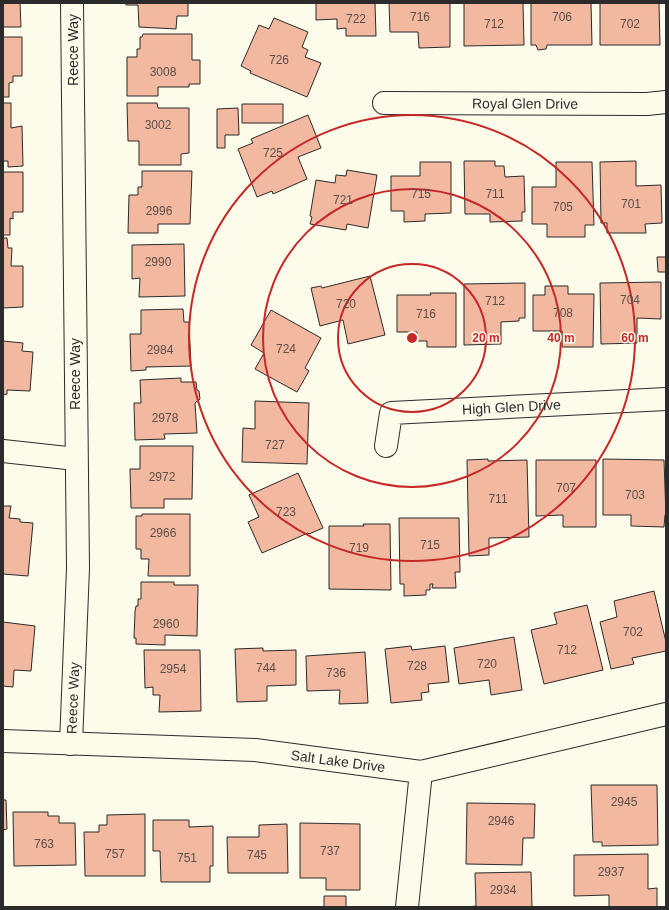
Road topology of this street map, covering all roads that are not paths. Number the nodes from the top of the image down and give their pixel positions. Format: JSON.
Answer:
{"nodes":[{"id":1,"x":72,"y":3,"type":"edge"},
{"id":2,"x":666,"y":102,"type":"edge"},
{"id":3,"x":384,"y":103,"type":"dead end"},
{"id":4,"x":666,"y":399,"type":"edge"},
{"id":5,"x":386,"y":446,"type":"dead end"},
{"id":6,"x":3,"y":451,"type":"edge"},
{"id":7,"x":76,"y":459,"type":"junction"},
{"id":8,"x":666,"y":714,"type":"edge"},
{"id":9,"x":3,"y":741,"type":"edge"},
{"id":10,"x":71,"y":744,"type":"junction"},
{"id":11,"x":421,"y":772,"type":"junction"},
{"id":12,"x":407,"y":907,"type":"edge"}],
"edges":[{"from":1,"to":7,"type":"street","name":"Reece Way"},
{"from":2,"to":3,"type":"street","name":"Royal Glen Drive"},
{"from":4,"to":5,"type":"street","name":"High Glen Drive"},
{"from":6,"to":7,"type":"street"},
{"from":7,"to":10,"type":"street","name":"Reece Way"},
{"from":8,"to":11,"type":"street","name":"Salt Lake Drive"},
{"from":9,"to":10,"type":"street","name":"Salt Lake Drive"},
{"from":10,"to":11,"type":"street","name":"Salt Lake Drive"},
{"from":11,"to":12,"type":"street"}]}
